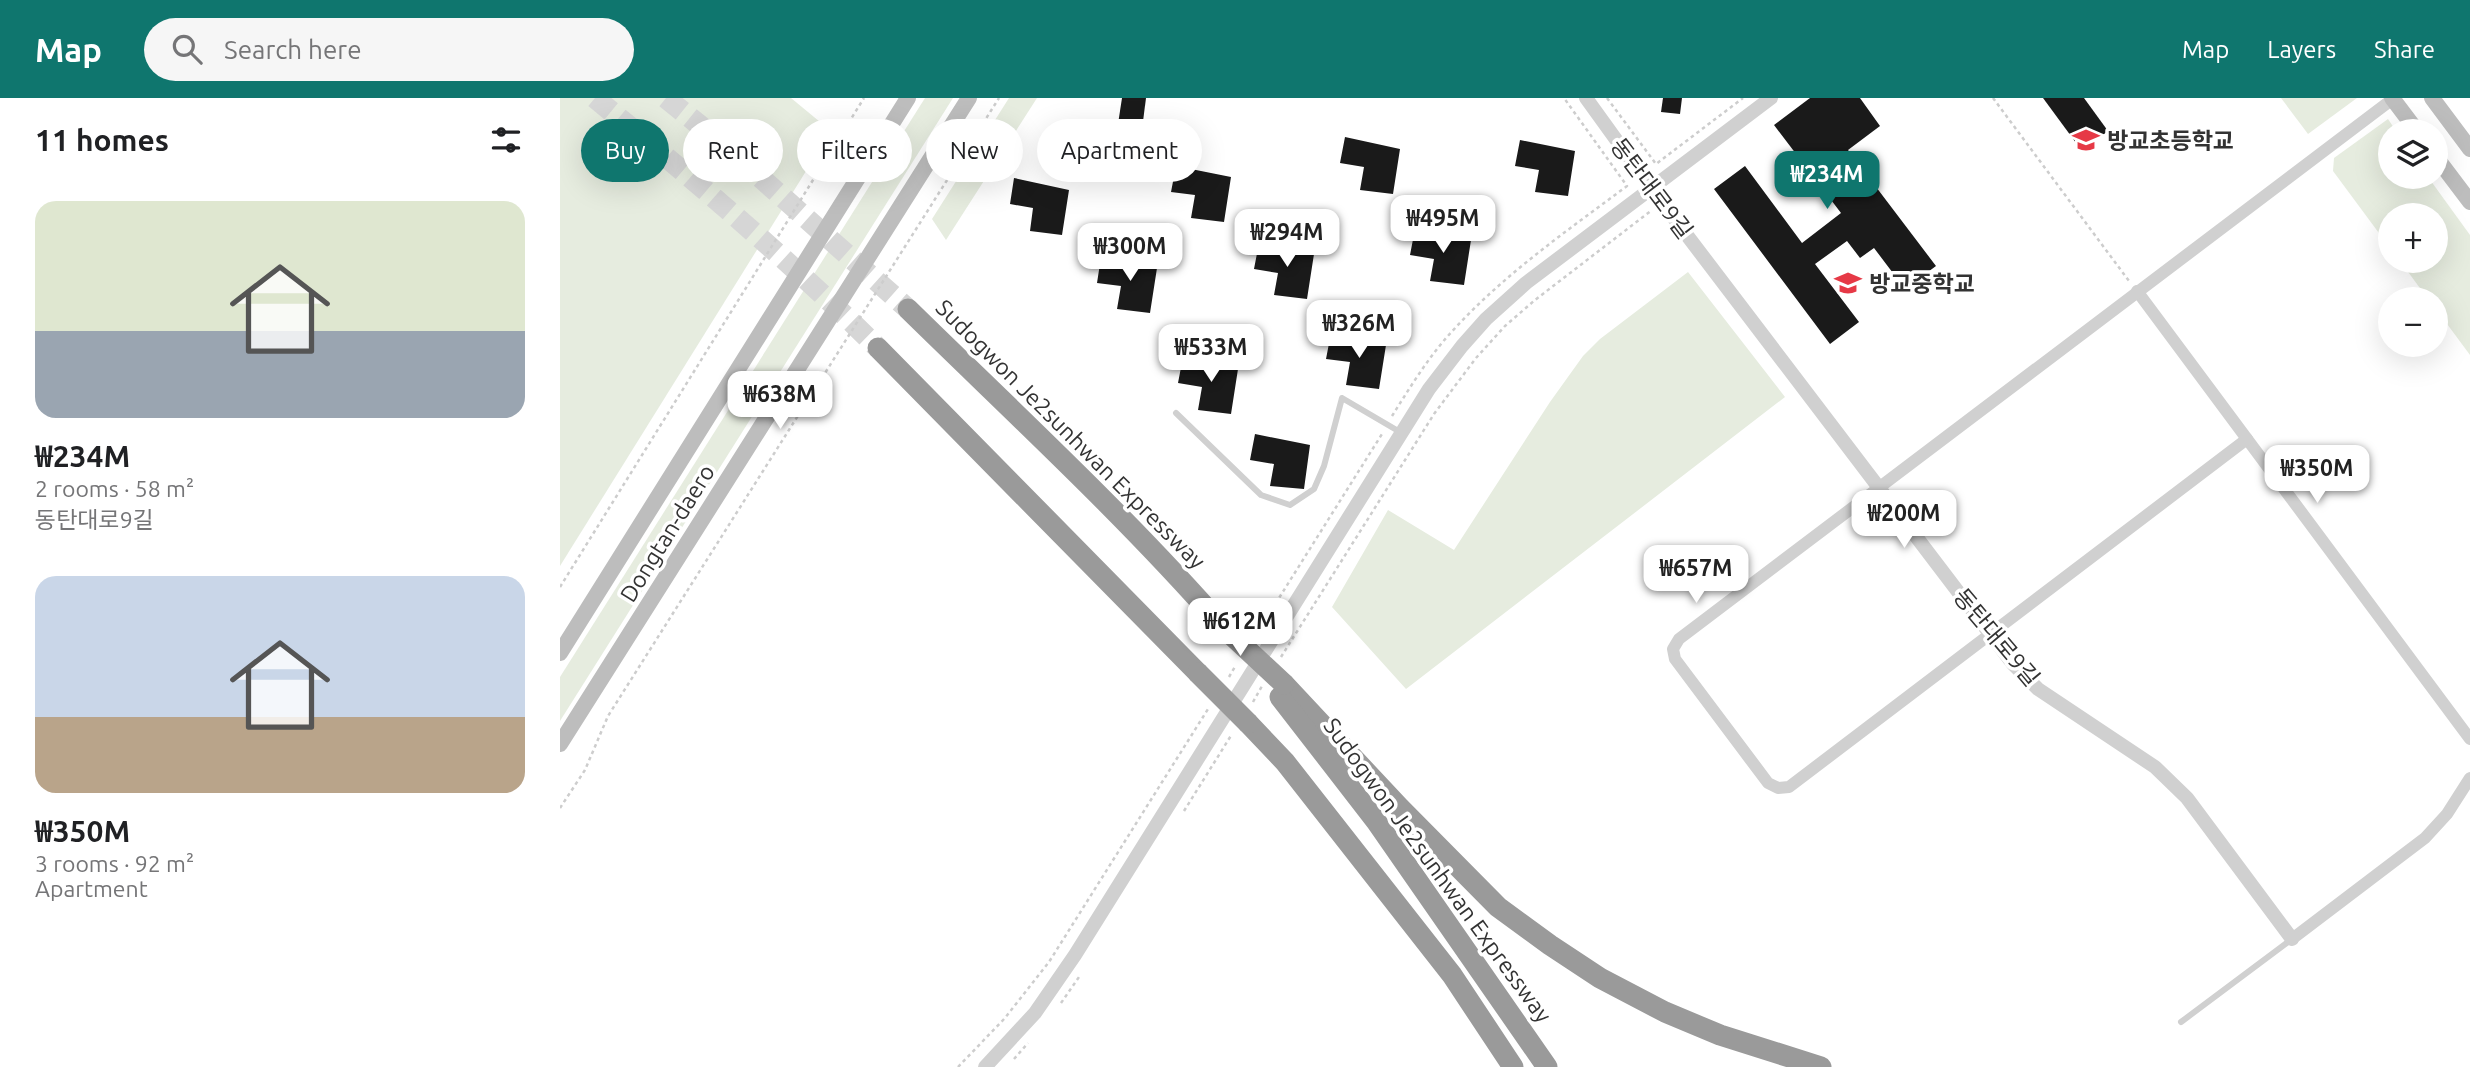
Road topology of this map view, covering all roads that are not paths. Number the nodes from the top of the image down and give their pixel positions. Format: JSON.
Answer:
{"nodes":[{"id":1,"x":908,"y":98,"type":"edge"},
{"id":2,"x":969,"y":98,"type":"edge"},
{"id":3,"x":1586,"y":98,"type":"edge"},
{"id":4,"x":1771,"y":98,"type":"edge"},
{"id":5,"x":2393,"y":98,"type":"edge"},
{"id":6,"x":2432,"y":98,"type":"edge"},
{"id":7,"x":2408,"y":119,"type":"edge"},
{"id":8,"x":2470,"y":149,"type":"edge"},
{"id":9,"x":2448,"y":173,"type":"edge"},
{"id":10,"x":1651,"y":188,"type":"junction"},
{"id":11,"x":2470,"y":202,"type":"edge"},
{"id":12,"x":2137,"y":291,"type":"junction"},
{"id":13,"x":908,"y":309,"type":"tunnel mouth"},
{"id":14,"x":878,"y":348,"type":"tunnel mouth"},
{"id":15,"x":1176,"y":413,"type":"dead end"},
{"id":16,"x":1402,"y":432,"type":"junction"},
{"id":17,"x":2247,"y":439,"type":"junction"},
{"id":18,"x":1879,"y":487,"type":"junction"},
{"id":19,"x":1990,"y":634,"type":"junction"},
{"id":20,"x":560,"y":653,"type":"edge"},
{"id":21,"x":1274,"y":687,"type":"junction"},
{"id":22,"x":2470,"y":739,"type":"edge"},
{"id":23,"x":560,"y":744,"type":"edge"},
{"id":24,"x":2470,"y":778,"type":"edge"},
{"id":25,"x":2292,"y":939,"type":"junction"},
{"id":26,"x":2181,"y":1021,"type":"dead end"},
{"id":27,"x":985,"y":1067,"type":"edge"},
{"id":28,"x":1513,"y":1067,"type":"edge"},
{"id":29,"x":1547,"y":1067,"type":"edge"},
{"id":30,"x":1821,"y":1067,"type":"edge"}],
"edges":[{"from":1,"to":20,"type":"main road","name":"Dongtan-daero"},
{"from":2,"to":23,"type":"main road","name":"Dongtan-daero"},
{"from":3,"to":10,"type":"street","name":"동탄대로9길"},
{"from":4,"to":10,"type":"street"},
{"from":5,"to":7,"type":"main road"},
{"from":5,"to":12,"type":"street"},
{"from":6,"to":8,"type":"main road"},
{"from":9,"to":11,"type":"main road"},
{"from":10,"to":16,"type":"street"},
{"from":10,"to":18,"type":"street","name":"동탄대로9길"},
{"from":12,"to":17,"type":"street"},
{"from":12,"to":18,"type":"street"},
{"from":13,"to":21,"type":"highway","name":"Sudogwon Je2sunhwan Expressway","bridge":true},
{"from":14,"to":28,"type":"highway","bridge":true},
{"from":15,"to":16,"type":"lane"},
{"from":16,"to":27,"type":"street"},
{"from":17,"to":19,"type":"street"},
{"from":17,"to":22,"type":"street"},
{"from":18,"to":19,"type":"street","name":"동탄대로9길"},
{"from":18,"to":19,"type":"street"},
{"from":19,"to":25,"type":"street","name":"동탄대로9길"},
{"from":21,"to":29,"type":"highway","name":"Sudogwon Je2sunhwan Expressway"},
{"from":21,"to":30,"type":"highway"},
{"from":24,"to":25,"type":"street"},
{"from":25,"to":26,"type":"lane"}]}
